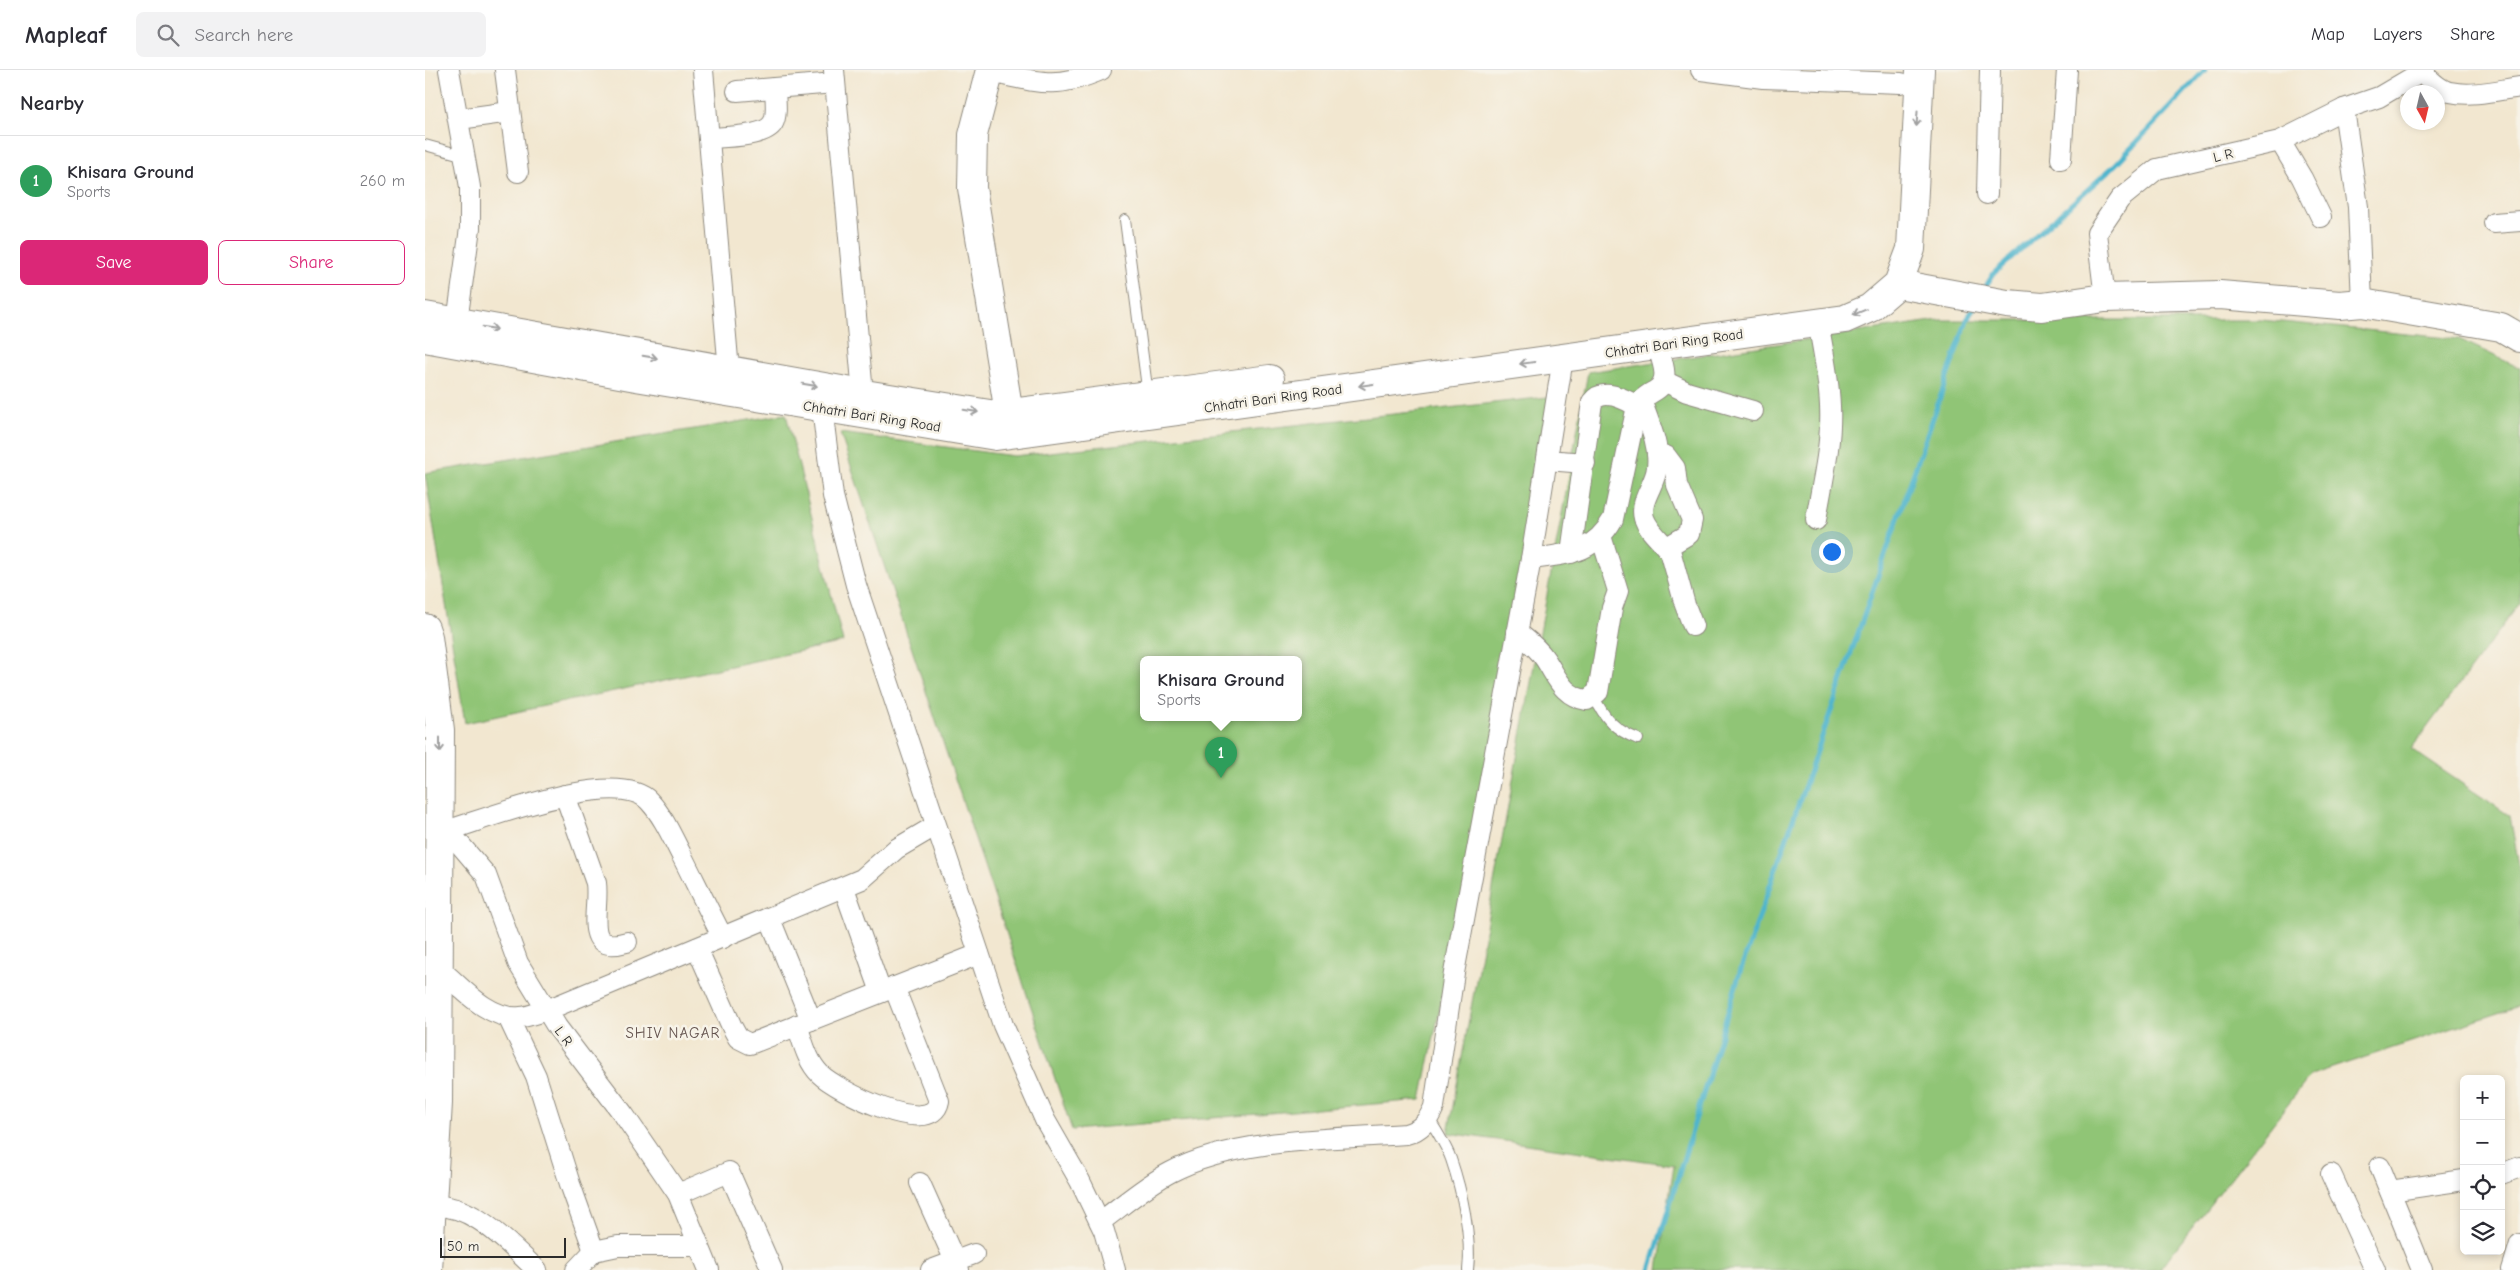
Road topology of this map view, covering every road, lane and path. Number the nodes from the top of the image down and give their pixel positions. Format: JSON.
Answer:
{"nodes":[{"id":1,"x":449,"y":70,"type":"edge"},
{"id":2,"x":505,"y":70,"type":"edge"},
{"id":3,"x":703,"y":70,"type":"edge"},
{"id":4,"x":1101,"y":70,"type":"edge"},
{"id":5,"x":1701,"y":70,"type":"edge"},
{"id":6,"x":1990,"y":70,"type":"edge"},
{"id":7,"x":2067,"y":70,"type":"edge"},
{"id":8,"x":990,"y":71,"type":"edge"},
{"id":9,"x":2423,"y":71,"type":"edge"},
{"id":10,"x":1907,"y":74,"type":"edge"},
{"id":11,"x":835,"y":76,"type":"edge"},
{"id":12,"x":2520,"y":86,"type":"edge"},
{"id":13,"x":775,"y":88,"type":"junction"},
{"id":14,"x":737,"y":91,"type":"dead end"},
{"id":15,"x":2344,"y":109,"type":"junction"},
{"id":16,"x":510,"y":112,"type":"junction"},
{"id":17,"x":459,"y":119,"type":"junction"},
{"id":18,"x":709,"y":138,"type":"junction"},
{"id":19,"x":2280,"y":141,"type":"junction"},
{"id":20,"x":425,"y":145,"type":"edge"},
{"id":21,"x":465,"y":156,"type":"junction"},
{"id":22,"x":2061,"y":159,"type":"dead end"},
{"id":23,"x":518,"y":172,"type":"dead end"},
{"id":24,"x":1987,"y":194,"type":"dead end"},
{"id":25,"x":2321,"y":217,"type":"dead end"},
{"id":26,"x":1125,"y":220,"type":"dead end"},
{"id":27,"x":2520,"y":221,"type":"edge"},
{"id":28,"x":2494,"y":224,"type":"dead end"},
{"id":29,"x":1898,"y":284,"type":"junction"},
{"id":30,"x":2105,"y":298,"type":"junction"},
{"id":31,"x":2362,"y":303,"type":"junction"},
{"id":32,"x":425,"y":316,"type":"edge"},
{"id":33,"x":457,"y":322,"type":"junction"},
{"id":34,"x":1818,"y":322,"type":"junction"},
{"id":35,"x":425,"y":338,"type":"edge"},
{"id":36,"x":2520,"y":338,"type":"edge"},
{"id":37,"x":1657,"y":345,"type":"junction"},
{"id":38,"x":1563,"y":358,"type":"junction"},
{"id":39,"x":729,"y":371,"type":"junction"},
{"id":40,"x":1664,"y":381,"type":"junction"},
{"id":41,"x":863,"y":394,"type":"junction"},
{"id":42,"x":1148,"y":395,"type":"junction"},
{"id":43,"x":1639,"y":403,"type":"junction"},
{"id":44,"x":822,"y":408,"type":"junction"},
{"id":45,"x":1753,"y":411,"type":"dead end"},
{"id":46,"x":1009,"y":413,"type":"junction"},
{"id":47,"x":1657,"y":453,"type":"junction"},
{"id":48,"x":1547,"y":460,"type":"junction"},
{"id":49,"x":1585,"y":463,"type":"junction"},
{"id":50,"x":1816,"y":520,"type":"dead end"},
{"id":51,"x":1601,"y":536,"type":"junction"},
{"id":52,"x":1667,"y":547,"type":"junction"},
{"id":53,"x":1571,"y":553,"type":"junction"},
{"id":54,"x":1531,"y":559,"type":"junction"},
{"id":55,"x":1693,"y":626,"type":"dead end"},
{"id":56,"x":425,"y":628,"type":"edge"},
{"id":57,"x":1517,"y":632,"type":"junction"},
{"id":58,"x":1594,"y":697,"type":"junction"},
{"id":59,"x":1638,"y":739,"type":"dead end"},
{"id":60,"x":565,"y":794,"type":"junction"},
{"id":61,"x":444,"y":826,"type":"junction"},
{"id":62,"x":935,"y":826,"type":"junction"},
{"id":63,"x":844,"y":888,"type":"junction"},
{"id":64,"x":770,"y":919,"type":"junction"},
{"id":65,"x":723,"y":938,"type":"junction"},
{"id":66,"x":627,"y":942,"type":"dead end"},
{"id":67,"x":697,"y":948,"type":"junction"},
{"id":68,"x":979,"y":954,"type":"junction"},
{"id":69,"x":439,"y":968,"type":"junction"},
{"id":70,"x":888,"y":990,"type":"junction"},
{"id":71,"x":547,"y":1010,"type":"junction"},
{"id":72,"x":508,"y":1017,"type":"junction"},
{"id":73,"x":804,"y":1022,"type":"junction"},
{"id":74,"x":1429,"y":1118,"type":"junction"},
{"id":75,"x":2380,"y":1167,"type":"dead end"},
{"id":76,"x":2520,"y":1167,"type":"edge"},
{"id":77,"x":2505,"y":1173,"type":"edge"},
{"id":78,"x":2331,"y":1174,"type":"dead end"},
{"id":79,"x":2460,"y":1181,"type":"edge"},
{"id":80,"x":920,"y":1183,"type":"dead end"},
{"id":81,"x":2390,"y":1191,"type":"junction"},
{"id":82,"x":678,"y":1194,"type":"junction"},
{"id":83,"x":429,"y":1206,"type":"edge"},
{"id":84,"x":1100,"y":1222,"type":"junction"},
{"id":85,"x":2520,"y":1244,"type":"edge"},
{"id":86,"x":699,"y":1246,"type":"junction"},
{"id":87,"x":594,"y":1251,"type":"junction"},
{"id":88,"x":974,"y":1254,"type":"dead end"},
{"id":89,"x":956,"y":1265,"type":"edge"},
{"id":90,"x":428,"y":1270,"type":"edge"},
{"id":91,"x":537,"y":1270,"type":"edge"},
{"id":92,"x":576,"y":1270,"type":"edge"},
{"id":93,"x":709,"y":1270,"type":"edge"},
{"id":94,"x":772,"y":1270,"type":"edge"},
{"id":95,"x":931,"y":1270,"type":"edge"},
{"id":96,"x":1115,"y":1270,"type":"edge"},
{"id":97,"x":1468,"y":1270,"type":"edge"},
{"id":98,"x":2375,"y":1270,"type":"edge"},
{"id":99,"x":2422,"y":1270,"type":"edge"},
{"id":100,"x":2513,"y":1270,"type":"edge"}],
"edges":[{"from":1,"to":17,"type":"street"},
{"from":2,"to":16,"type":"street"},
{"from":3,"to":18,"type":"street"},
{"from":4,"to":8,"type":"street"},
{"from":5,"to":10,"type":"street"},
{"from":6,"to":24,"type":"street"},
{"from":7,"to":22,"type":"street"},
{"from":8,"to":46,"type":"main road"},
{"from":9,"to":12,"type":"street"},
{"from":9,"to":15,"type":"street","name":"L R"},
{"from":10,"to":29,"type":"main road","name":"Chhatri Bari Ring Road","one_way":true},
{"from":10,"to":42,"type":"main road","name":"Chhatri Bari Ring Road"},
{"from":11,"to":13,"type":"street"},
{"from":11,"to":41,"type":"street"},
{"from":13,"to":14,"type":"street"},
{"from":13,"to":18,"type":"street"},
{"from":15,"to":19,"type":"street","name":"L R"},
{"from":15,"to":31,"type":"street"},
{"from":16,"to":17,"type":"street"},
{"from":16,"to":23,"type":"street"},
{"from":17,"to":21,"type":"street"},
{"from":18,"to":39,"type":"street"},
{"from":19,"to":25,"type":"street"},
{"from":19,"to":30,"type":"street","name":"L R"},
{"from":20,"to":21,"type":"lane"},
{"from":21,"to":33,"type":"street"},
{"from":26,"to":42,"type":"lane"},
{"from":27,"to":28,"type":"street"},
{"from":29,"to":30,"type":"main road"},
{"from":29,"to":34,"type":"main road","name":"Chhatri Bari Ring Road","one_way":true},
{"from":30,"to":31,"type":"main road"},
{"from":31,"to":36,"type":"main road"},
{"from":32,"to":33,"type":"main road","name":"Chhatri Bari Ring Road"},
{"from":33,"to":39,"type":"main road","name":"Chhatri Bari Ring Road","one_way":true},
{"from":34,"to":37,"type":"main road","name":"Chhatri Bari Ring Road"},
{"from":34,"to":50,"type":"street"},
{"from":35,"to":44,"type":"main road","name":"Chhatri Bari Ring Road"},
{"from":37,"to":38,"type":"main road","name":"Chhatri Bari Ring Road"},
{"from":37,"to":40,"type":"street"},
{"from":38,"to":44,"type":"main road","name":"Chhatri Bari Ring Road","one_way":true},
{"from":38,"to":48,"type":"street"},
{"from":39,"to":41,"type":"main road","name":"Chhatri Bari Ring Road","one_way":true},
{"from":40,"to":43,"type":"street"},
{"from":40,"to":45,"type":"street"},
{"from":41,"to":46,"type":"main road","name":"Chhatri Bari Ring Road","one_way":true},
{"from":42,"to":46,"type":"main road","name":"Chhatri Bari Ring Road"},
{"from":43,"to":47,"type":"street"},
{"from":43,"to":49,"type":"street"},
{"from":43,"to":51,"type":"street"},
{"from":44,"to":62,"type":"street"},
{"from":47,"to":52,"type":"street"},
{"from":47,"to":52,"type":"street"},
{"from":48,"to":49,"type":"street"},
{"from":48,"to":54,"type":"street"},
{"from":49,"to":53,"type":"street"},
{"from":51,"to":53,"type":"street"},
{"from":51,"to":58,"type":"street"},
{"from":52,"to":55,"type":"street"},
{"from":53,"to":54,"type":"street"},
{"from":54,"to":57,"type":"street"},
{"from":56,"to":61,"type":"main road","one_way":true},
{"from":57,"to":58,"type":"street"},
{"from":57,"to":74,"type":"street"},
{"from":58,"to":59,"type":"lane"},
{"from":60,"to":61,"type":"street"},
{"from":60,"to":65,"type":"street"},
{"from":60,"to":66,"type":"street"},
{"from":61,"to":69,"type":"main road"},
{"from":61,"to":71,"type":"street","name":"L R"},
{"from":62,"to":63,"type":"street"},
{"from":62,"to":68,"type":"street"},
{"from":63,"to":64,"type":"street"},
{"from":63,"to":70,"type":"street"},
{"from":64,"to":65,"type":"street"},
{"from":64,"to":73,"type":"street"},
{"from":65,"to":67,"type":"street"},
{"from":67,"to":71,"type":"street"},
{"from":67,"to":73,"type":"street"},
{"from":68,"to":70,"type":"street"},
{"from":68,"to":84,"type":"street"},
{"from":69,"to":72,"type":"street"},
{"from":69,"to":83,"type":"main road"},
{"from":70,"to":73,"type":"street"},
{"from":70,"to":73,"type":"street"},
{"from":71,"to":72,"type":"street"},
{"from":71,"to":82,"type":"street","name":"L R"},
{"from":72,"to":87,"type":"street"},
{"from":74,"to":84,"type":"street"},
{"from":74,"to":97,"type":"lane"},
{"from":75,"to":81,"type":"street"},
{"from":76,"to":77,"type":"street"},
{"from":78,"to":98,"type":"street"},
{"from":79,"to":81,"type":"street"},
{"from":80,"to":89,"type":"street"},
{"from":81,"to":99,"type":"street"},
{"from":82,"to":86,"type":"street","name":"L R"},
{"from":82,"to":94,"type":"street"},
{"from":83,"to":90,"type":"main road"},
{"from":83,"to":91,"type":"street"},
{"from":84,"to":96,"type":"street"},
{"from":85,"to":100,"type":"street"},
{"from":86,"to":87,"type":"street"},
{"from":86,"to":93,"type":"street","name":"L R"},
{"from":87,"to":92,"type":"street"},
{"from":88,"to":89,"type":"street"},
{"from":89,"to":95,"type":"street"}]}
